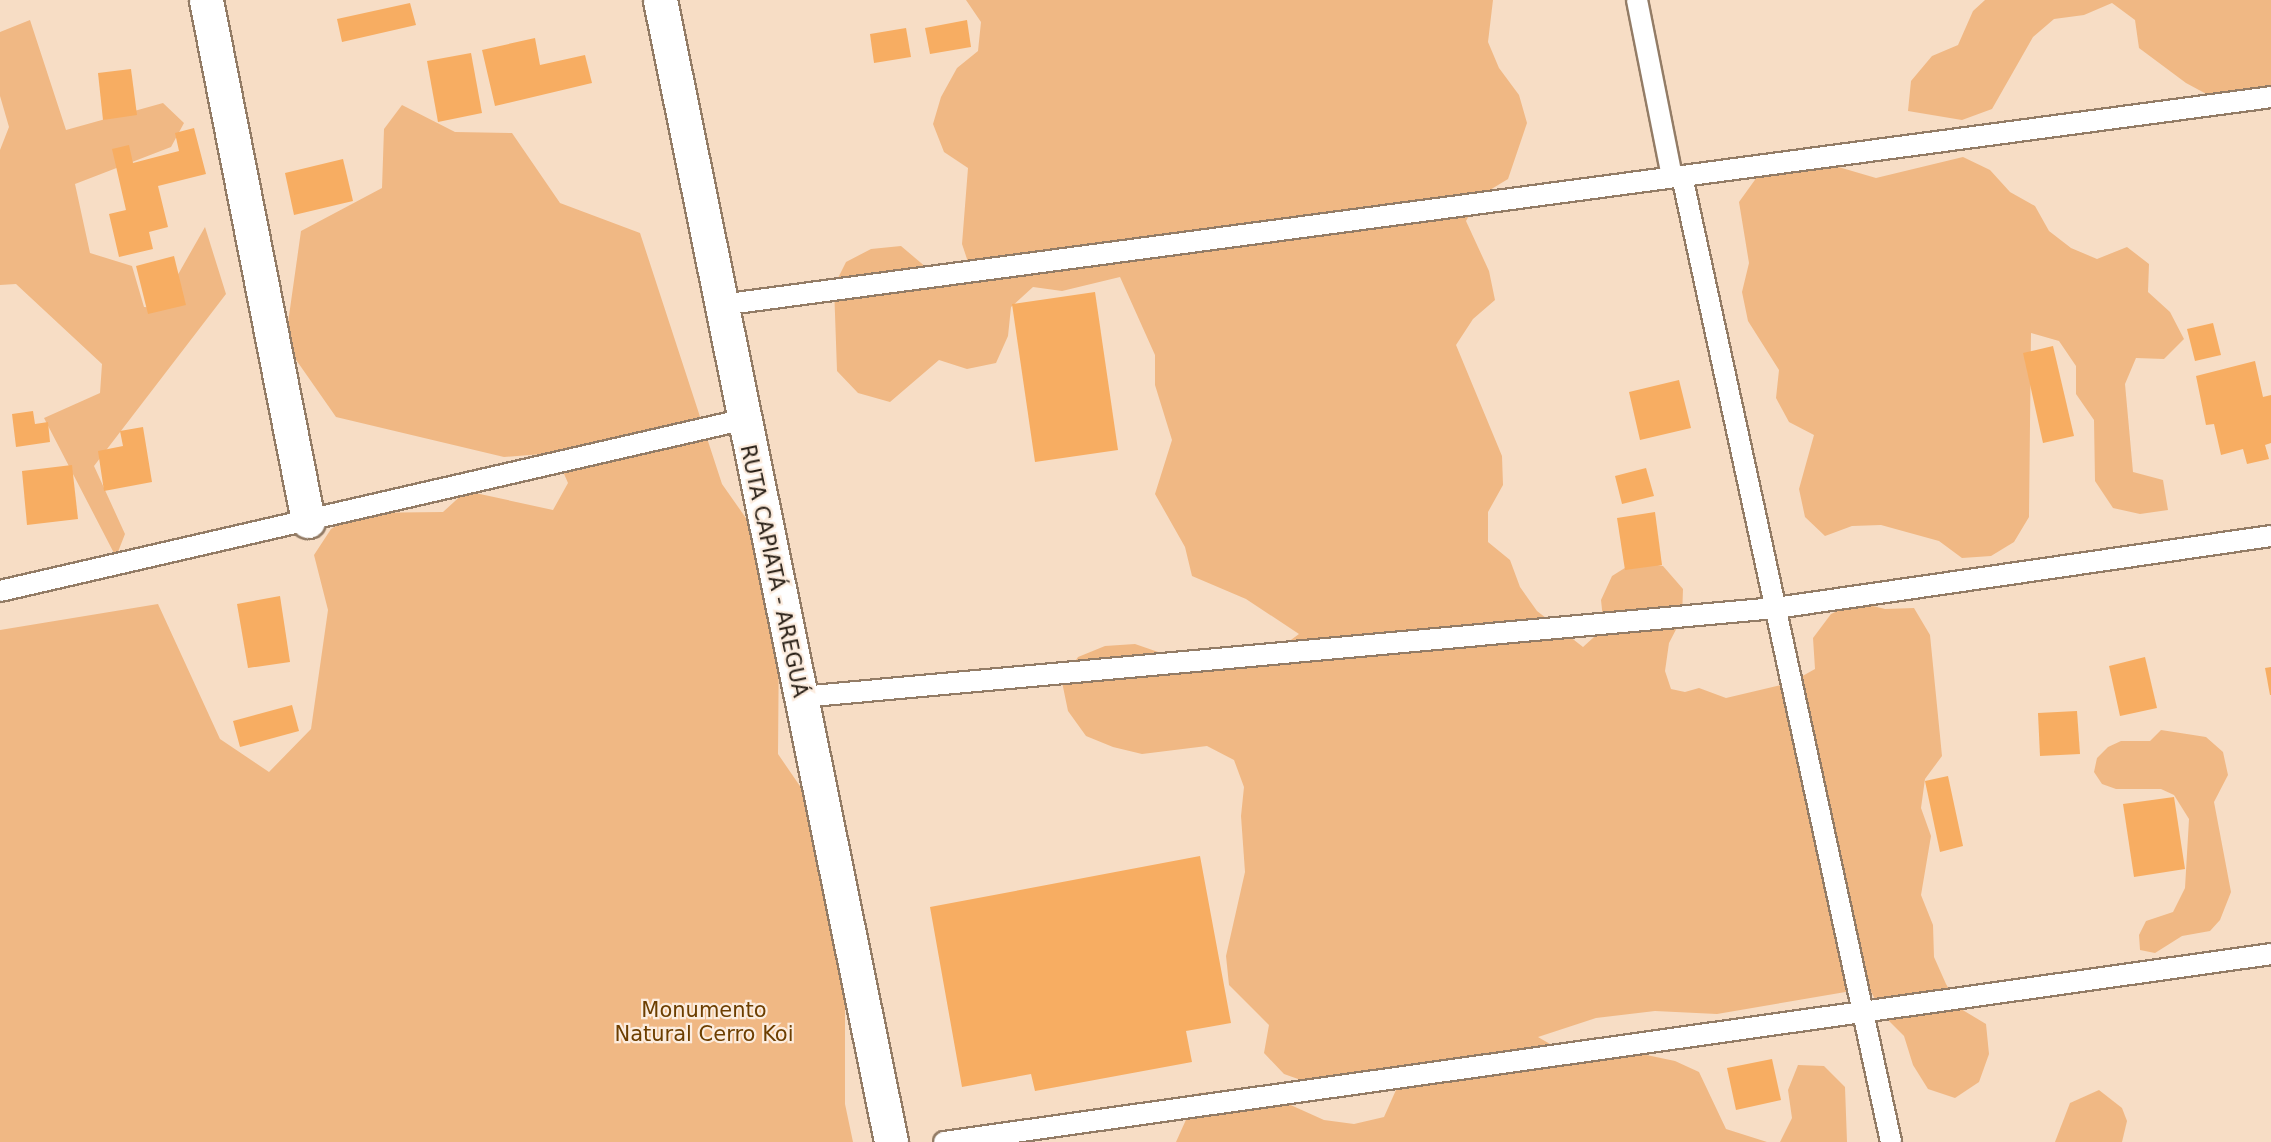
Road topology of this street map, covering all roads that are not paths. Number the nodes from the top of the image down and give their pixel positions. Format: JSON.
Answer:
{"nodes":[{"id":1,"x":206,"y":0,"type":"edge"},
{"id":2,"x":660,"y":0,"type":"edge"},
{"id":3,"x":1637,"y":0,"type":"edge"},
{"id":4,"x":2271,"y":97,"type":"edge"},
{"id":5,"x":1677,"y":177,"type":"junction"},
{"id":6,"x":721,"y":305,"type":"junction"},
{"id":7,"x":741,"y":420,"type":"junction"},
{"id":8,"x":308,"y":521,"type":"junction"},
{"id":9,"x":2271,"y":536,"type":"edge"},
{"id":10,"x":0,"y":591,"type":"edge"},
{"id":11,"x":1776,"y":608,"type":"junction"},
{"id":12,"x":801,"y":697,"type":"junction"},
{"id":13,"x":2271,"y":954,"type":"edge"},
{"id":14,"x":1862,"y":1012,"type":"junction"},
{"id":15,"x":891,"y":1142,"type":"edge"},
{"id":16,"x":944,"y":1142,"type":"edge"},
{"id":17,"x":1891,"y":1142,"type":"edge"}],
"edges":[{"from":1,"to":8,"type":"main road"},
{"from":2,"to":6,"type":"main road","name":"RUTA CAPIATÁ - AREGUÁ"},
{"from":3,"to":5,"type":"lane"},
{"from":4,"to":5,"type":"lane"},
{"from":5,"to":6,"type":"lane"},
{"from":5,"to":11,"type":"lane"},
{"from":6,"to":7,"type":"main road","name":"RUTA CAPIATÁ - AREGUÁ"},
{"from":7,"to":8,"type":"lane"},
{"from":7,"to":12,"type":"main road","name":"RUTA CAPIATÁ - AREGUÁ"},
{"from":8,"to":10,"type":"lane"},
{"from":9,"to":11,"type":"lane"},
{"from":11,"to":12,"type":"lane"},
{"from":11,"to":14,"type":"lane"},
{"from":12,"to":15,"type":"main road","name":"RUTA CAPIATÁ - AREGUÁ"},
{"from":13,"to":14,"type":"lane"},
{"from":14,"to":16,"type":"lane"},
{"from":14,"to":17,"type":"lane"}]}
